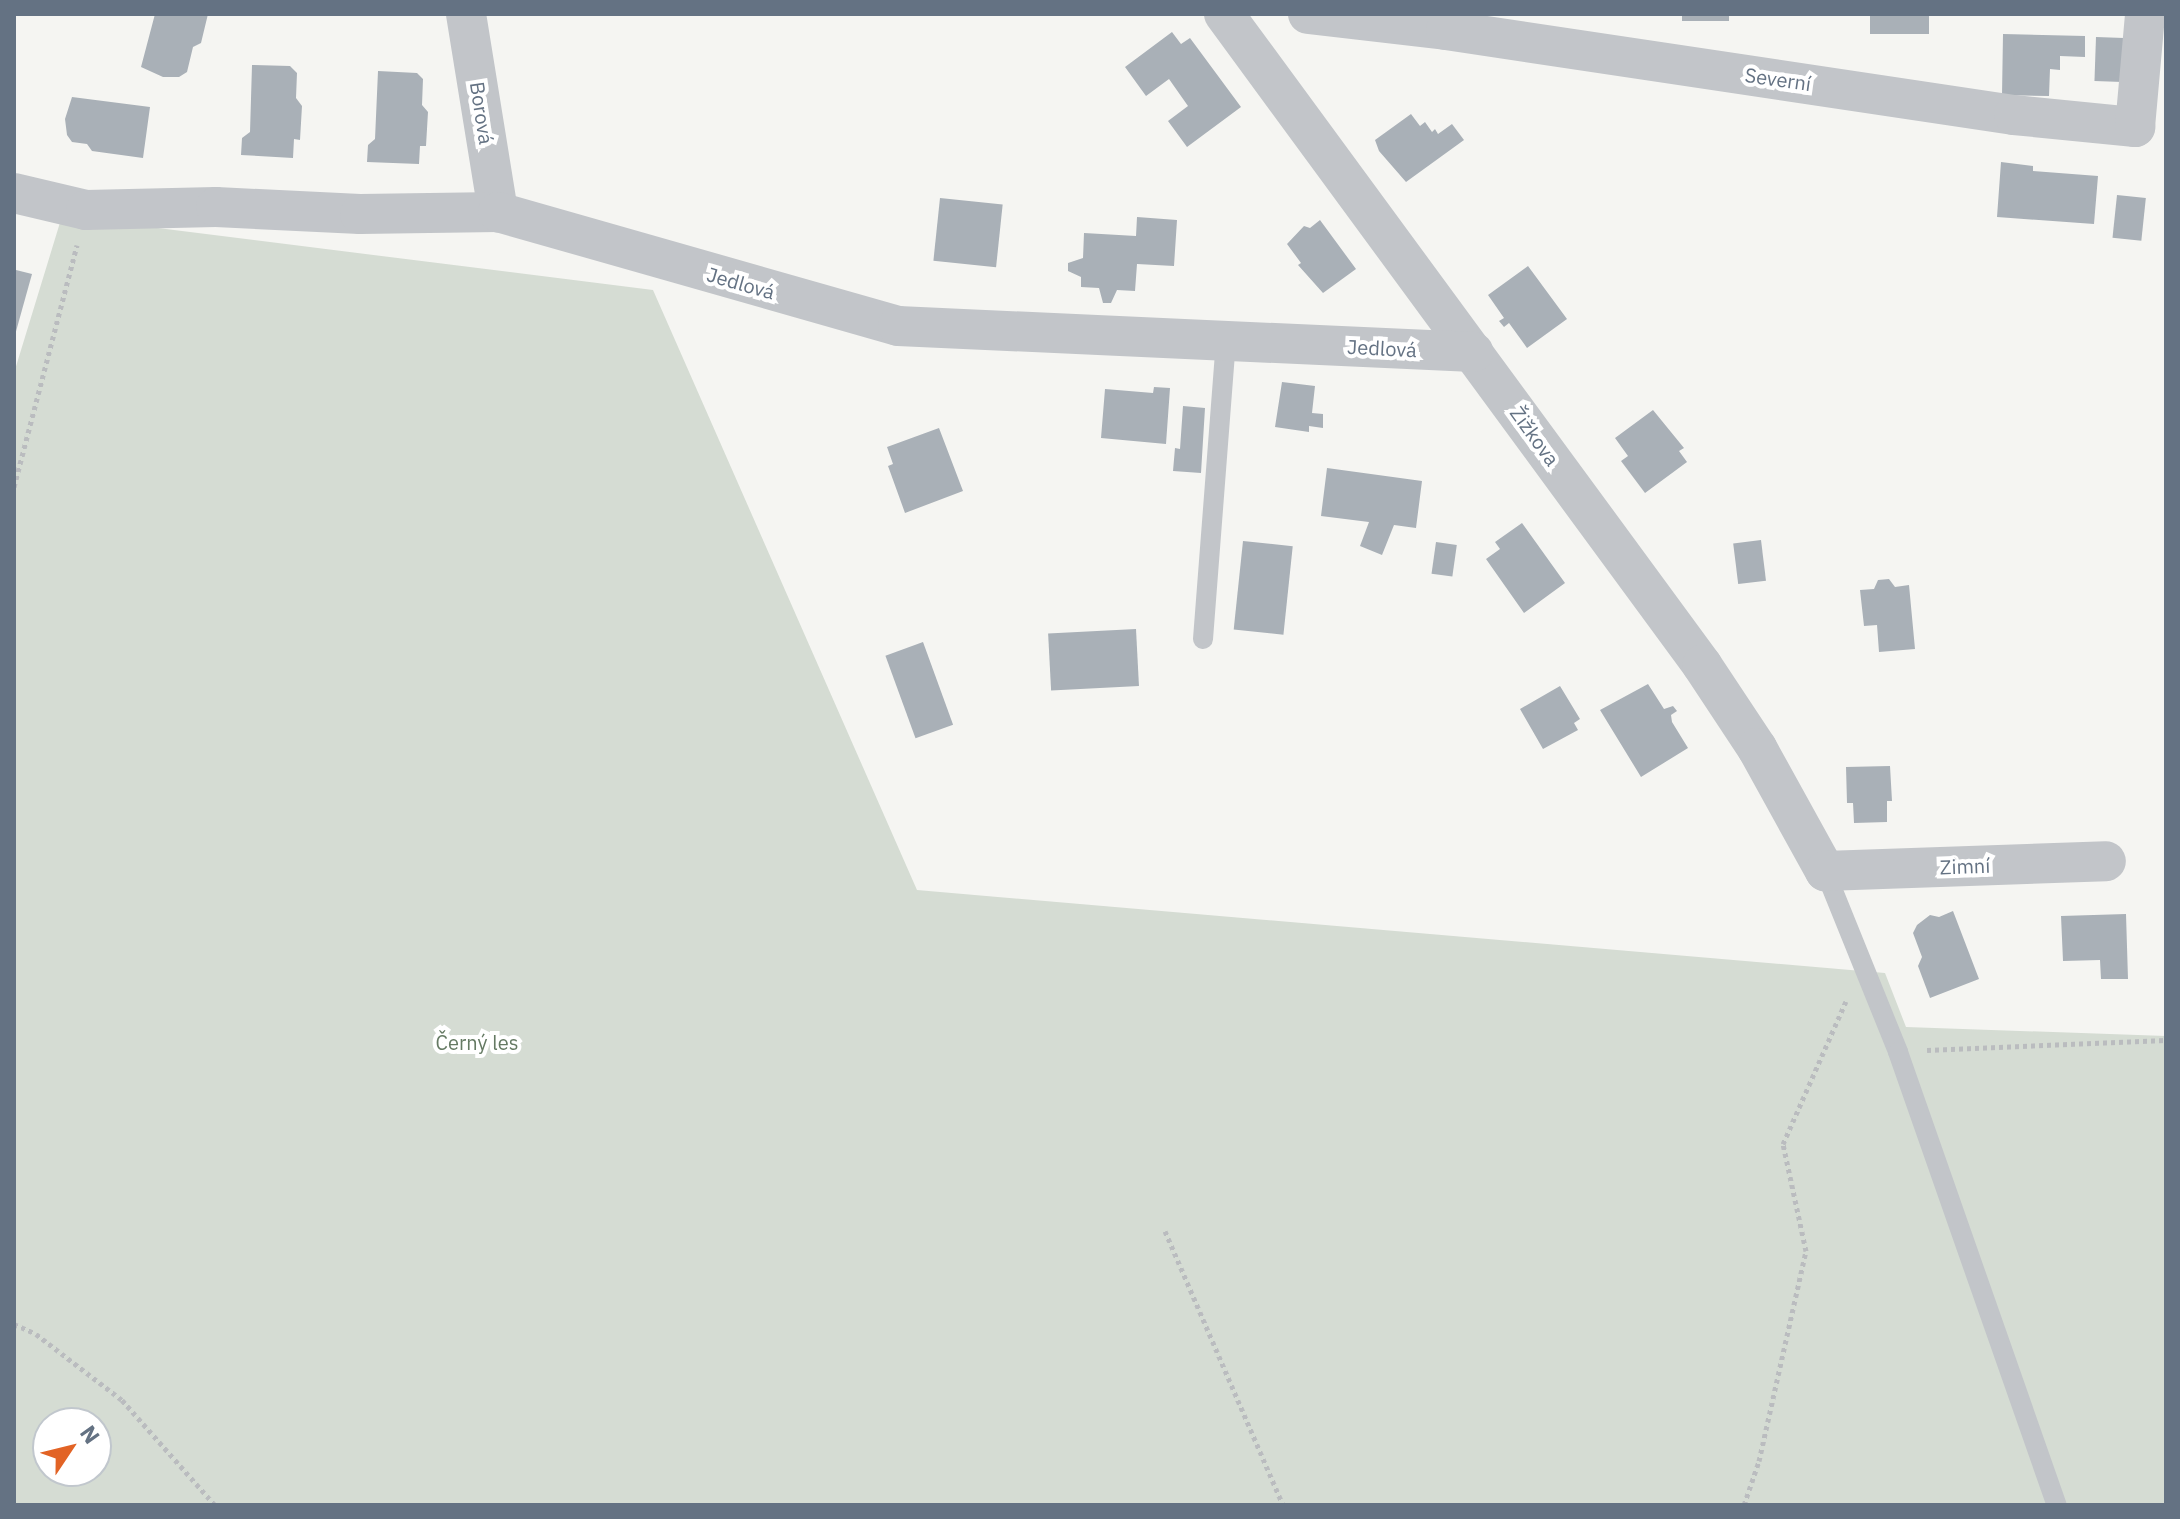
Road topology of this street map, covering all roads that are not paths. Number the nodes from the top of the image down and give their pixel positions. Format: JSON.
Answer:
{"nodes":[{"id":1,"x":466,"y":14,"type":"edge"},
{"id":2,"x":1224,"y":14,"type":"edge"},
{"id":3,"x":1308,"y":14,"type":"edge"},
{"id":4,"x":2145,"y":14,"type":"edge"},
{"id":5,"x":14,"y":193,"type":"edge"},
{"id":6,"x":498,"y":212,"type":"junction"},
{"id":7,"x":1226,"y":340,"type":"junction"},
{"id":8,"x":1473,"y":352,"type":"junction"},
{"id":9,"x":1203,"y":639,"type":"dead end"},
{"id":10,"x":2106,"y":861,"type":"dead end"},
{"id":11,"x":1825,"y":871,"type":"junction"},
{"id":12,"x":2057,"y":1505,"type":"edge"}],
"edges":[{"from":1,"to":6,"type":"street","name":"Borová"},
{"from":2,"to":8,"type":"street","name":"Žižkova"},
{"from":3,"to":4,"type":"street","name":"Severní"},
{"from":5,"to":6,"type":"street","name":"Jedlová"},
{"from":6,"to":7,"type":"street","name":"Jedlová"},
{"from":7,"to":8,"type":"street","name":"Jedlová"},
{"from":7,"to":9,"type":"lane"},
{"from":8,"to":11,"type":"street","name":"Žižkova"},
{"from":10,"to":11,"type":"street","name":"Zimní"},
{"from":11,"to":12,"type":"lane"}]}
